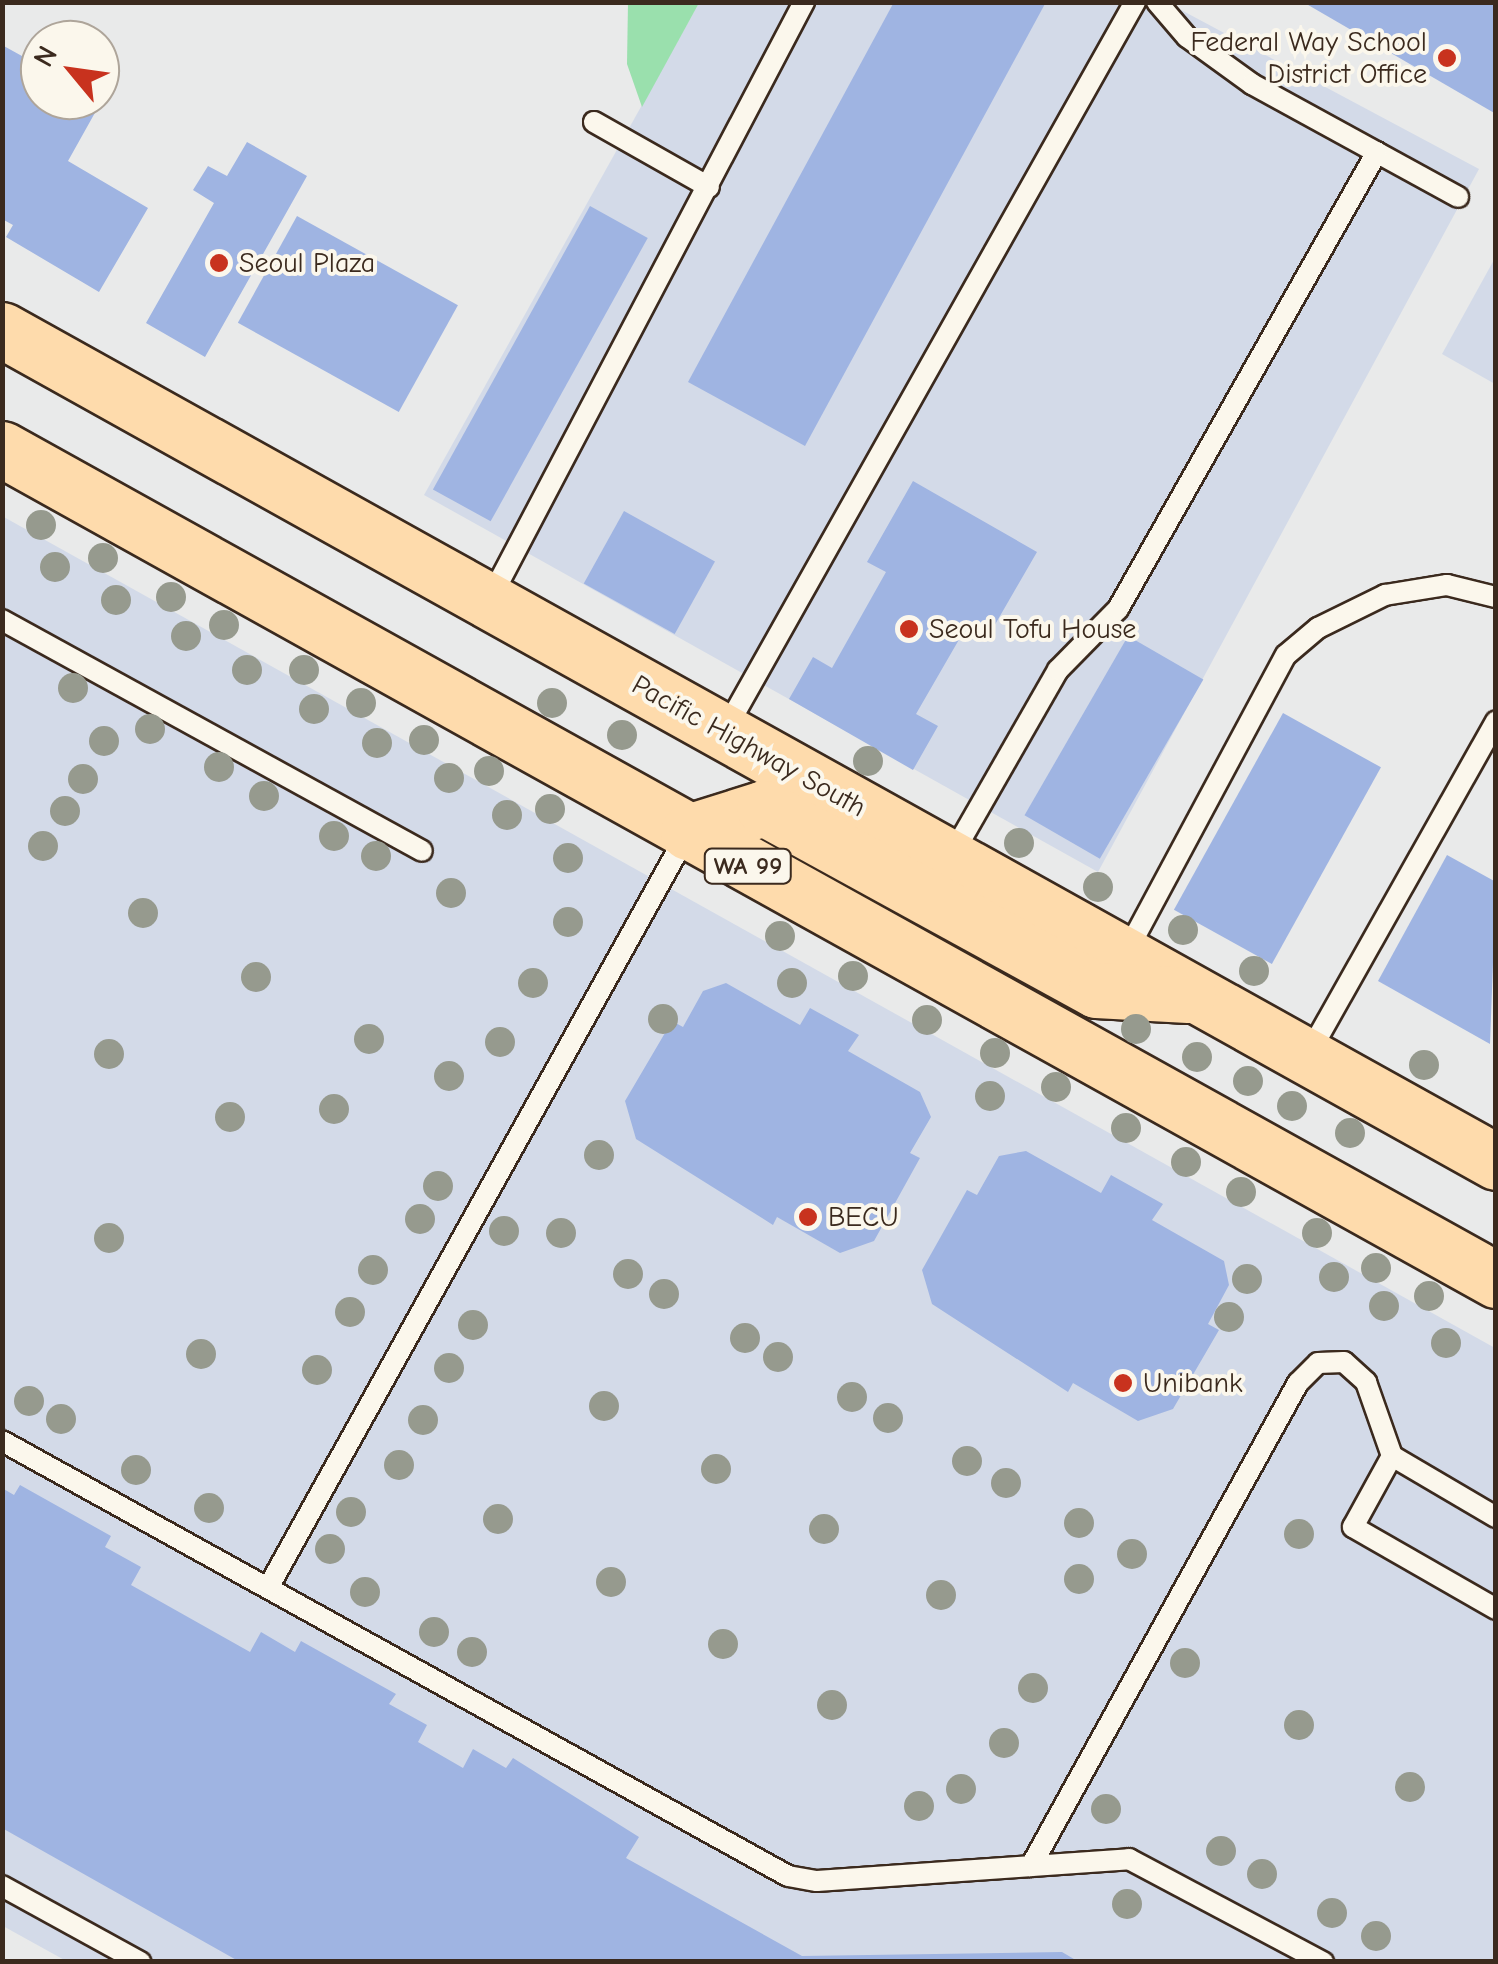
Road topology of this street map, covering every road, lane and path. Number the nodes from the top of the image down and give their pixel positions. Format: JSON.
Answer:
{"nodes":[{"id":1,"x":804,"y":2,"type":"edge"},
{"id":2,"x":1135,"y":2,"type":"edge"},
{"id":3,"x":1156,"y":2,"type":"edge"},
{"id":4,"x":594,"y":122,"type":"dead end"},
{"id":5,"x":1377,"y":152,"type":"junction"},
{"id":6,"x":709,"y":187,"type":"junction"},
{"id":7,"x":1458,"y":197,"type":"dead end"},
{"id":8,"x":2,"y":330,"type":"edge"},
{"id":9,"x":2,"y":449,"type":"edge"},
{"id":10,"x":1496,"y":597,"type":"edge"},
{"id":11,"x":489,"y":601,"type":"junction"},
{"id":12,"x":2,"y":620,"type":"edge"},
{"id":13,"x":1496,"y":721,"type":"edge"},
{"id":14,"x":724,"y":732,"type":"junction"},
{"id":15,"x":688,"y":832,"type":"junction"},
{"id":16,"x":422,"y":851,"type":"dead end"},
{"id":17,"x":951,"y":857,"type":"junction"},
{"id":18,"x":1124,"y":954,"type":"junction"},
{"id":19,"x":1200,"y":996,"type":"junction"},
{"id":20,"x":1307,"y":1057,"type":"junction"},
{"id":21,"x":1496,"y":1162,"type":"edge"},
{"id":22,"x":1496,"y":1280,"type":"edge"},
{"id":23,"x":2,"y":1441,"type":"edge"},
{"id":24,"x":1392,"y":1456,"type":"junction"},
{"id":25,"x":1496,"y":1517,"type":"edge"},
{"id":26,"x":268,"y":1588,"type":"junction"},
{"id":27,"x":1496,"y":1609,"type":"edge"},
{"id":28,"x":1030,"y":1866,"type":"junction"},
{"id":29,"x":2,"y":1886,"type":"edge"},
{"id":30,"x":140,"y":1962,"type":"edge"},
{"id":31,"x":1322,"y":1962,"type":"edge"}],
"edges":[{"from":1,"to":6,"type":"lane"},
{"from":2,"to":14,"type":"lane"},
{"from":3,"to":5,"type":"lane"},
{"from":4,"to":6,"type":"lane"},
{"from":5,"to":7,"type":"lane"},
{"from":5,"to":17,"type":"lane"},
{"from":6,"to":11,"type":"lane"},
{"from":8,"to":11,"type":"main road","name":"Pacific Highway South"},
{"from":9,"to":15,"type":"main road","number":"WA 99"},
{"from":10,"to":18,"type":"lane"},
{"from":11,"to":14,"type":"main road","name":"Pacific Highway South"},
{"from":12,"to":16,"type":"lane"},
{"from":13,"to":20,"type":"lane"},
{"from":14,"to":17,"type":"main road","name":"Pacific Highway South"},
{"from":15,"to":19,"type":"main road"},
{"from":15,"to":22,"type":"main road","number":"WA 99"},
{"from":15,"to":26,"type":"lane"},
{"from":17,"to":18,"type":"main road","name":"Pacific Highway South"},
{"from":18,"to":19,"type":"main road","name":"Pacific Highway South"},
{"from":19,"to":20,"type":"main road","name":"Pacific Highway South"},
{"from":20,"to":21,"type":"main road","name":"Pacific Highway South"},
{"from":23,"to":26,"type":"lane"},
{"from":24,"to":25,"type":"lane"},
{"from":24,"to":27,"type":"lane"},
{"from":24,"to":28,"type":"lane"},
{"from":26,"to":28,"type":"lane"},
{"from":28,"to":31,"type":"lane"},
{"from":29,"to":30,"type":"lane"}]}
